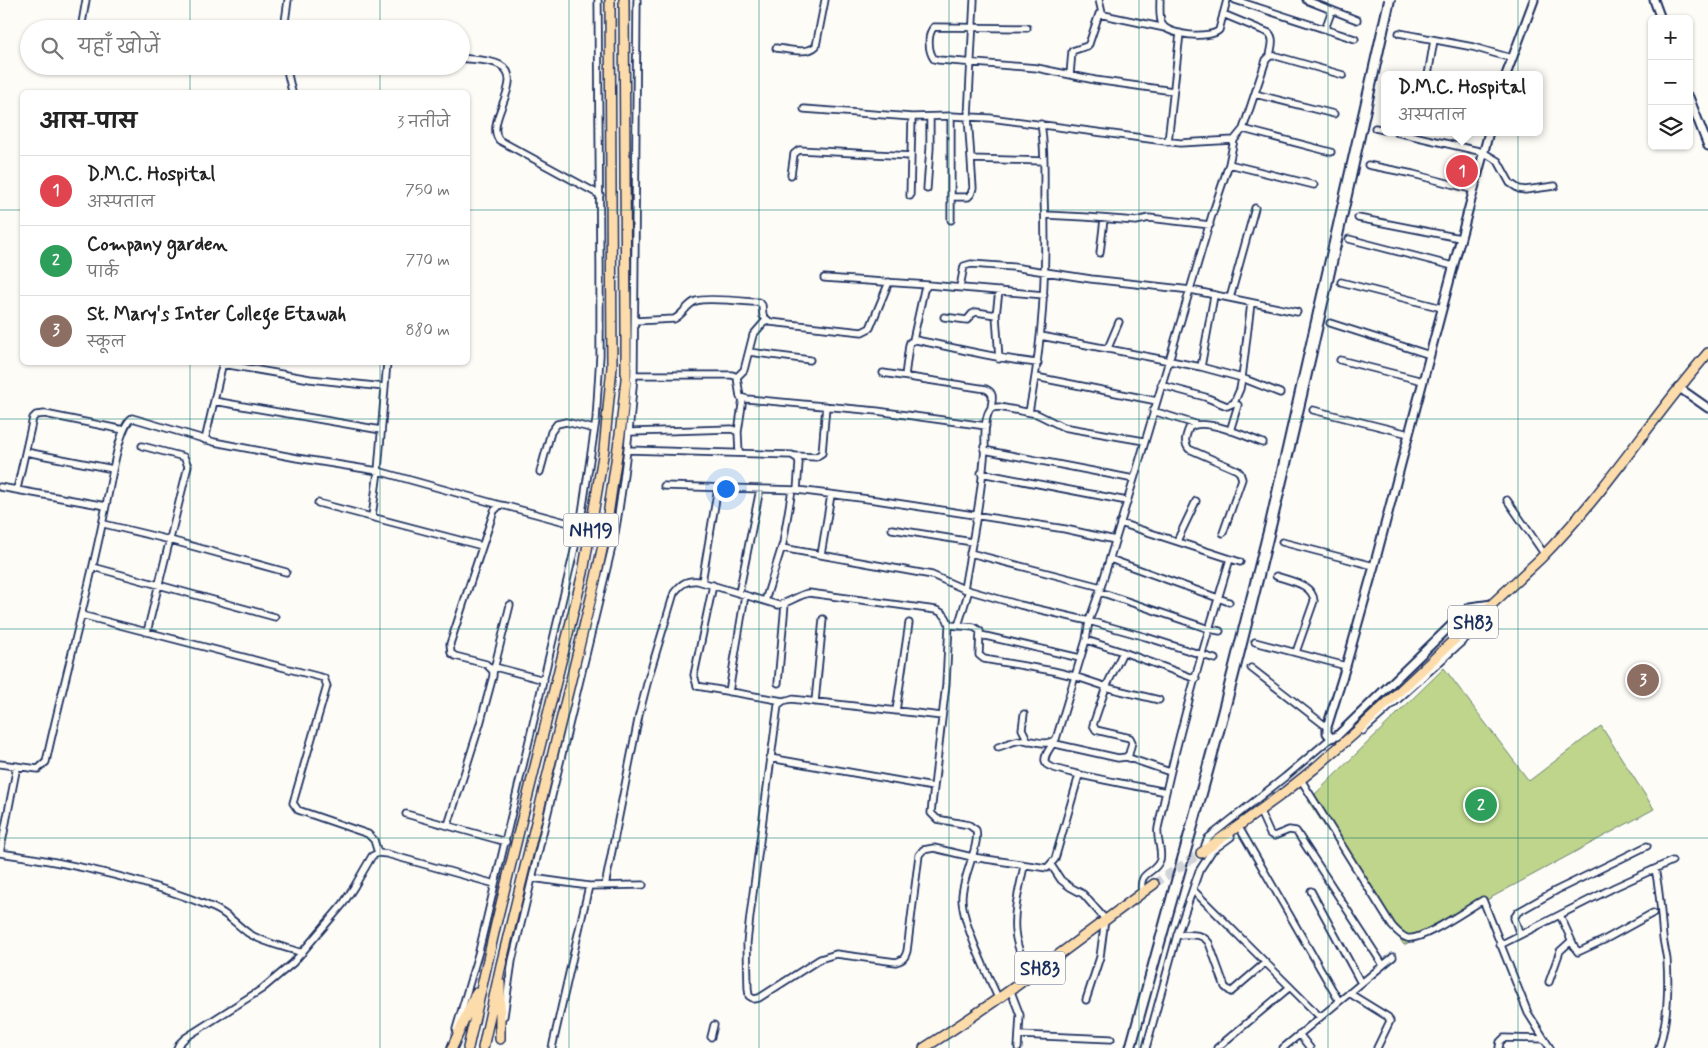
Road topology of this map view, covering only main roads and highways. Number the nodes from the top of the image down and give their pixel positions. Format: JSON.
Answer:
{"nodes":[{"id":1,"x":610,"y":0,"type":"edge"},
{"id":2,"x":624,"y":0,"type":"edge"},
{"id":3,"x":1708,"y":353,"type":"edge"},
{"id":4,"x":1203,"y":852,"type":"tunnel mouth"},
{"id":5,"x":1154,"y":884,"type":"tunnel mouth"},
{"id":6,"x":500,"y":966,"type":"junction"},
{"id":7,"x":485,"y":975,"type":"junction"},
{"id":8,"x":499,"y":1043,"type":"edge"},
{"id":9,"x":451,"y":1048,"type":"edge"},
{"id":10,"x":468,"y":1048,"type":"edge"},
{"id":11,"x":483,"y":1048,"type":"edge"},
{"id":12,"x":924,"y":1048,"type":"edge"}],
"edges":[{"from":1,"to":7,"type":"main road","number":"NH19"},
{"from":2,"to":6,"type":"main road","number":"NH19"},
{"from":3,"to":4,"type":"main road","number":"SH83"},
{"from":5,"to":12,"type":"main road","number":"SH83"},
{"from":6,"to":8,"type":"main road"},
{"from":6,"to":11,"type":"main road","number":"NH19"},
{"from":7,"to":9,"type":"main road"},
{"from":7,"to":10,"type":"main road","number":"NH19"}]}
